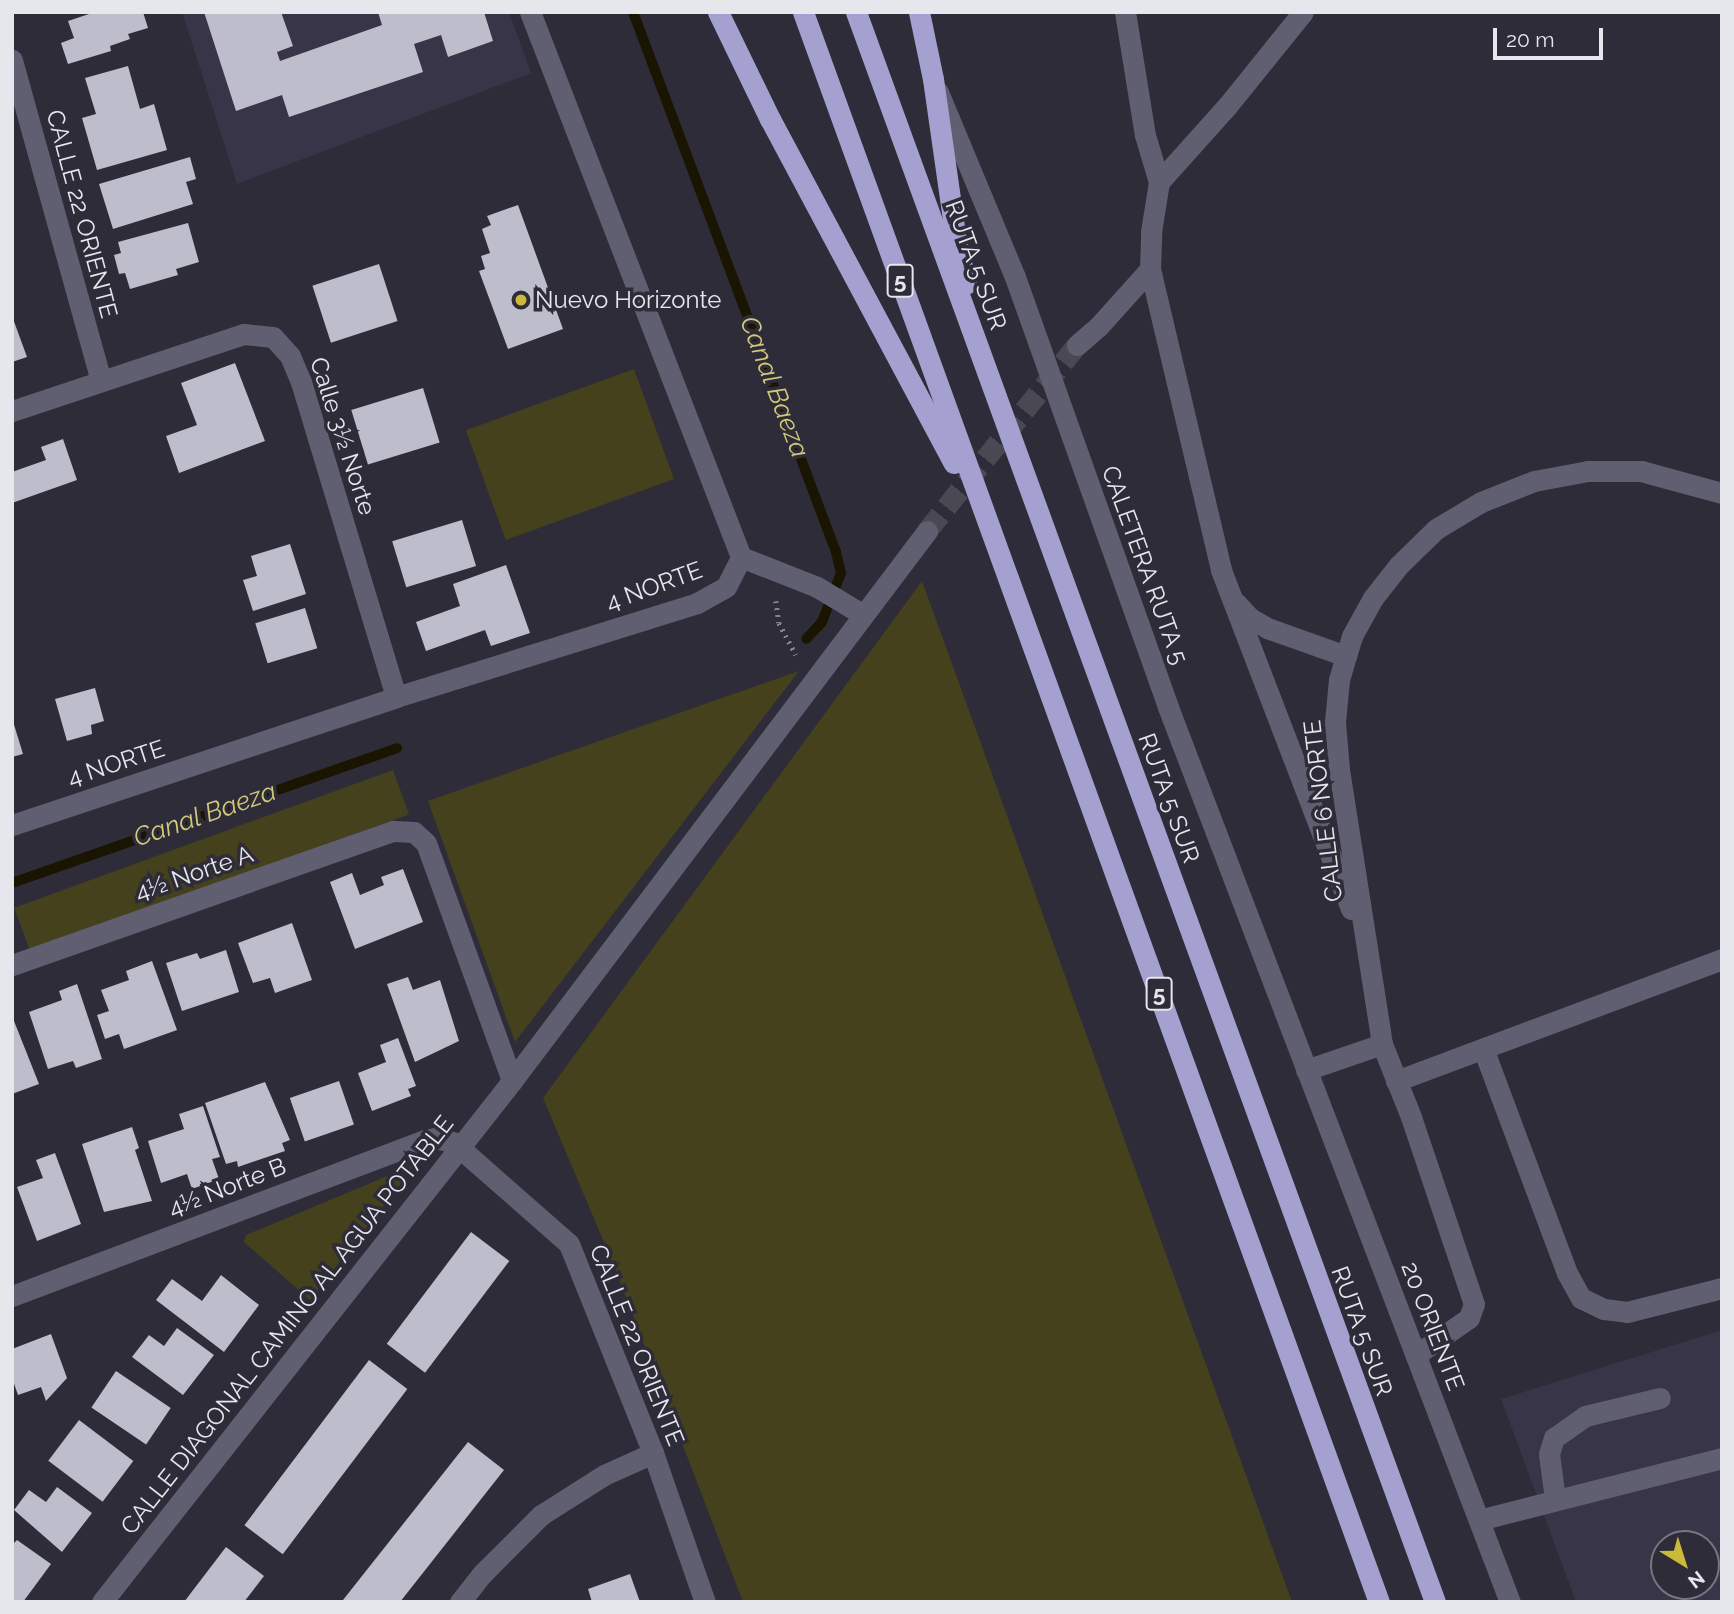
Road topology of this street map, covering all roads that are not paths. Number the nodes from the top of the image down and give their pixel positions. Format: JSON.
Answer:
{"nodes":[{"id":1,"x":530,"y":12,"type":"edge"},
{"id":2,"x":718,"y":12,"type":"edge"},
{"id":3,"x":803,"y":12,"type":"edge"},
{"id":4,"x":856,"y":12,"type":"edge"},
{"id":5,"x":919,"y":12,"type":"edge"},
{"id":6,"x":1125,"y":12,"type":"edge"},
{"id":7,"x":1303,"y":12,"type":"edge"},
{"id":8,"x":12,"y":60,"type":"edge"},
{"id":9,"x":933,"y":79,"type":"junction"},
{"id":10,"x":1159,"y":182,"type":"junction"},
{"id":11,"x":1150,"y":269,"type":"junction"},
{"id":12,"x":1077,"y":345,"type":"tunnel mouth"},
{"id":13,"x":984,"y":365,"type":"junction"},
{"id":14,"x":101,"y":381,"type":"junction"},
{"id":15,"x":12,"y":411,"type":"edge"},
{"id":16,"x":1722,"y":493,"type":"edge"},
{"id":17,"x":927,"y":531,"type":"tunnel mouth"},
{"id":18,"x":998,"y":549,"type":"junction"},
{"id":19,"x":741,"y":557,"type":"junction"},
{"id":20,"x":1232,"y":599,"type":"junction"},
{"id":21,"x":854,"y":609,"type":"junction"},
{"id":22,"x":1346,"y":656,"type":"junction"},
{"id":23,"x":396,"y":697,"type":"junction"},
{"id":24,"x":12,"y":825,"type":"edge"},
{"id":25,"x":1368,"y":952,"type":"junction"},
{"id":26,"x":1722,"y":959,"type":"edge"},
{"id":27,"x":12,"y":965,"type":"edge"},
{"id":28,"x":1382,"y":1044,"type":"junction"},
{"id":29,"x":1484,"y":1051,"type":"junction"},
{"id":30,"x":1306,"y":1070,"type":"junction"},
{"id":31,"x":512,"y":1081,"type":"junction"},
{"id":32,"x":1396,"y":1081,"type":"junction"},
{"id":33,"x":460,"y":1148,"type":"junction"},
{"id":34,"x":1722,"y":1288,"type":"edge"},
{"id":35,"x":12,"y":1296,"type":"edge"},
{"id":36,"x":1416,"y":1355,"type":"junction"},
{"id":37,"x":1660,"y":1398,"type":"dead end"},
{"id":38,"x":653,"y":1453,"type":"junction"},
{"id":39,"x":1722,"y":1458,"type":"edge"},
{"id":40,"x":1555,"y":1499,"type":"junction"},
{"id":41,"x":1479,"y":1520,"type":"junction"},
{"id":42,"x":102,"y":1602,"type":"edge"},
{"id":43,"x":460,"y":1602,"type":"edge"},
{"id":44,"x":705,"y":1602,"type":"edge"},
{"id":45,"x":1379,"y":1602,"type":"edge"},
{"id":46,"x":1435,"y":1602,"type":"edge"},
{"id":47,"x":1510,"y":1602,"type":"edge"}],
"edges":[{"from":1,"to":19,"type":"street"},
{"from":2,"to":18,"type":"highway"},
{"from":3,"to":18,"type":"highway","number":"5"},
{"from":4,"to":13,"type":"highway","name":"RUTA 5 SUR","number":"5"},
{"from":5,"to":9,"type":"highway"},
{"from":6,"to":10,"type":"street"},
{"from":7,"to":10,"type":"street"},
{"from":8,"to":14,"type":"street","name":"CALLE 22 ORIENTE"},
{"from":9,"to":13,"type":"highway"},
{"from":9,"to":30,"type":"street","name":"CALETERA RUTA 5"},
{"from":10,"to":11,"type":"street"},
{"from":11,"to":12,"type":"street"},
{"from":11,"to":20,"type":"street"},
{"from":13,"to":46,"type":"highway","name":"RUTA 5 SUR","number":"5"},
{"from":14,"to":15,"type":"street","name":"Calle 3½ Norte"},
{"from":14,"to":23,"type":"street","name":"Calle 3½ Norte"},
{"from":16,"to":22,"type":"street","name":"CALLE 6 NORTE"},
{"from":17,"to":21,"type":"street","name":"CALLE DIAGONAL CAMINO AL AGUA POTABLE"},
{"from":18,"to":45,"type":"highway","number":"5"},
{"from":19,"to":21,"type":"street"},
{"from":19,"to":23,"type":"street","name":"4 NORTE"},
{"from":20,"to":22,"type":"street"},
{"from":20,"to":25,"type":"street"},
{"from":21,"to":31,"type":"street","name":"CALLE DIAGONAL CAMINO AL AGUA POTABLE"},
{"from":22,"to":25,"type":"street","name":"CALLE 6 NORTE"},
{"from":23,"to":24,"type":"street","name":"4 NORTE"},
{"from":25,"to":28,"type":"street","name":"CALLE 6 NORTE"},
{"from":26,"to":29,"type":"street"},
{"from":27,"to":31,"type":"street","name":"4½ Norte A"},
{"from":28,"to":30,"type":"street"},
{"from":28,"to":32,"type":"street","name":"CALLE 6 NORTE"},
{"from":29,"to":32,"type":"street"},
{"from":29,"to":34,"type":"street"},
{"from":30,"to":36,"type":"street","name":"20 ORIENTE"},
{"from":31,"to":33,"type":"street","name":"CALLE DIAGONAL CAMINO AL AGUA POTABLE"},
{"from":32,"to":36,"type":"street","name":"CALLE 6 NORTE"},
{"from":33,"to":35,"type":"street","name":"4½ Norte B"},
{"from":33,"to":38,"type":"street","name":"CALLE 22 ORIENTE"},
{"from":33,"to":42,"type":"street","name":"CALLE DIAGONAL CAMINO AL AGUA POTABLE"},
{"from":36,"to":41,"type":"street","name":"20 ORIENTE"},
{"from":37,"to":40,"type":"street"},
{"from":38,"to":43,"type":"street"},
{"from":38,"to":44,"type":"street","name":"CALLE 22 ORIENTE"},
{"from":39,"to":40,"type":"street"},
{"from":40,"to":41,"type":"street"},
{"from":41,"to":47,"type":"street","name":"20 ORIENTE"}]}
